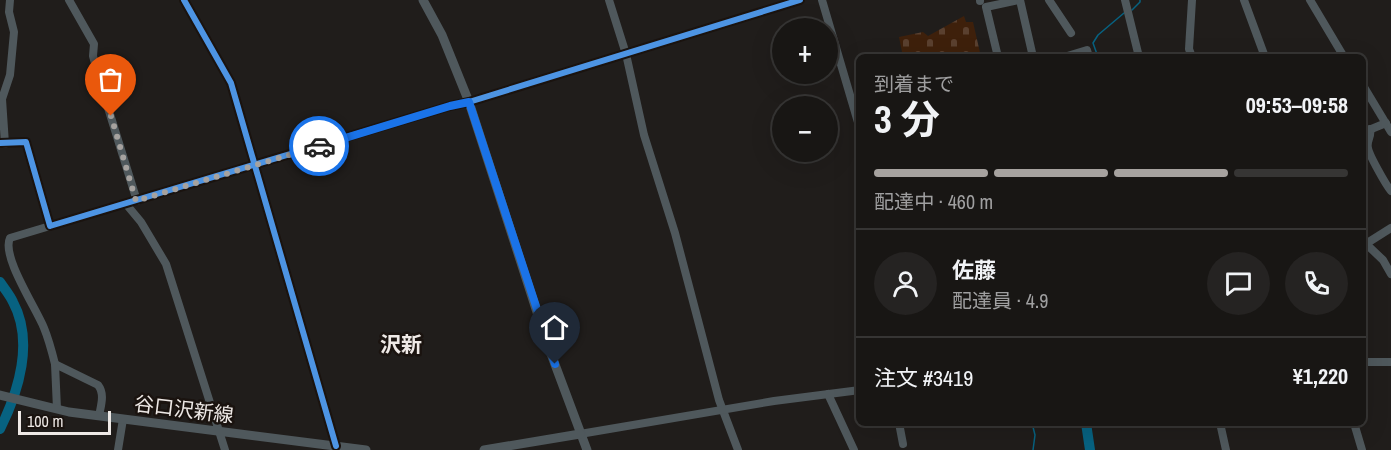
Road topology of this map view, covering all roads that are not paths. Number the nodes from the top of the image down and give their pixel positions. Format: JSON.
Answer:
{"nodes":[{"id":1,"x":10,"y":0,"type":"edge"},
{"id":2,"x":69,"y":0,"type":"edge"},
{"id":3,"x":184,"y":0,"type":"edge"},
{"id":4,"x":423,"y":0,"type":"edge"},
{"id":5,"x":609,"y":0,"type":"edge"},
{"id":6,"x":800,"y":0,"type":"edge"},
{"id":7,"x":822,"y":0,"type":"edge"},
{"id":8,"x":1019,"y":0,"type":"edge"},
{"id":9,"x":1049,"y":0,"type":"edge"},
{"id":10,"x":1125,"y":0,"type":"edge"},
{"id":11,"x":1192,"y":0,"type":"edge"},
{"id":12,"x":1244,"y":0,"type":"edge"},
{"id":13,"x":1310,"y":0,"type":"edge"},
{"id":14,"x":1071,"y":33,"type":"dead end"},
{"id":15,"x":626,"y":54,"type":"junction"},
{"id":16,"x":997,"y":54,"type":"edge"},
{"id":17,"x":1032,"y":54,"type":"edge"},
{"id":18,"x":1074,"y":54,"type":"edge"},
{"id":19,"x":1088,"y":54,"type":"edge"},
{"id":20,"x":1138,"y":54,"type":"edge"},
{"id":21,"x":1191,"y":54,"type":"edge"},
{"id":22,"x":1264,"y":54,"type":"edge"},
{"id":23,"x":1342,"y":54,"type":"edge"},
{"id":24,"x":1366,"y":90,"type":"edge"},
{"id":25,"x":469,"y":102,"type":"junction"},
{"id":26,"x":1391,"y":112,"type":"edge"},
{"id":27,"x":856,"y":115,"type":"edge"},
{"id":28,"x":1384,"y":120,"type":"junction"},
{"id":29,"x":1366,"y":131,"type":"edge"},
{"id":30,"x":1391,"y":132,"type":"edge"},
{"id":31,"x":3,"y":144,"type":"edge"},
{"id":32,"x":255,"y":165,"type":"junction"},
{"id":33,"x":1391,"y":191,"type":"edge"},
{"id":34,"x":136,"y":201,"type":"junction"},
{"id":35,"x":126,"y":204,"type":"junction"},
{"id":36,"x":50,"y":226,"type":"junction"},
{"id":37,"x":1391,"y":228,"type":"edge"},
{"id":38,"x":1366,"y":242,"type":"edge"},
{"id":39,"x":1366,"y":245,"type":"edge"},
{"id":40,"x":1391,"y":274,"type":"edge"},
{"id":41,"x":1366,"y":362,"type":"edge"},
{"id":42,"x":1391,"y":362,"type":"edge"},
{"id":43,"x":55,"y":364,"type":"junction"},
{"id":44,"x":856,"y":390,"type":"edge"},
{"id":45,"x":828,"y":394,"type":"junction"},
{"id":46,"x":0,"y":395,"type":"edge"},
{"id":47,"x":57,"y":409,"type":"junction"},
{"id":48,"x":723,"y":410,"type":"junction"},
{"id":49,"x":99,"y":416,"type":"junction"},
{"id":50,"x":123,"y":419,"type":"junction"},
{"id":51,"x":900,"y":426,"type":"edge"},
{"id":52,"x":1221,"y":426,"type":"edge"},
{"id":53,"x":1355,"y":426,"type":"edge"},
{"id":54,"x":220,"y":432,"type":"junction"},
{"id":55,"x":580,"y":434,"type":"junction"},
{"id":56,"x":903,"y":444,"type":"dead end"},
{"id":57,"x":336,"y":446,"type":"junction"},
{"id":58,"x":533,"y":446,"type":"edge"},
{"id":59,"x":118,"y":450,"type":"edge"},
{"id":60,"x":225,"y":450,"type":"edge"},
{"id":61,"x":366,"y":450,"type":"edge"},
{"id":62,"x":484,"y":450,"type":"edge"},
{"id":63,"x":587,"y":450,"type":"edge"},
{"id":64,"x":738,"y":450,"type":"edge"},
{"id":65,"x":855,"y":450,"type":"edge"},
{"id":66,"x":1226,"y":450,"type":"edge"},
{"id":67,"x":1362,"y":450,"type":"edge"}],
"edges":[{"from":1,"to":31,"type":"street"},
{"from":2,"to":34,"type":"street"},
{"from":3,"to":32,"type":"street"},
{"from":4,"to":25,"type":"main road"},
{"from":5,"to":15,"type":"street"},
{"from":6,"to":15,"type":"street"},
{"from":7,"to":27,"type":"street"},
{"from":8,"to":16,"type":"street"},
{"from":8,"to":17,"type":"street"},
{"from":9,"to":14,"type":"street"},
{"from":10,"to":20,"type":"street"},
{"from":11,"to":21,"type":"street"},
{"from":12,"to":22,"type":"street"},
{"from":13,"to":23,"type":"street"},
{"from":15,"to":25,"type":"street"},
{"from":15,"to":48,"type":"street"},
{"from":18,"to":19,"type":"street"},
{"from":24,"to":28,"type":"street"},
{"from":25,"to":32,"type":"street"},
{"from":25,"to":55,"type":"main road"},
{"from":26,"to":28,"type":"street"},
{"from":28,"to":29,"type":"street"},
{"from":28,"to":30,"type":"street"},
{"from":29,"to":33,"type":"street"},
{"from":31,"to":36,"type":"street"},
{"from":32,"to":34,"type":"street"},
{"from":32,"to":57,"type":"street"},
{"from":34,"to":35,"type":"street"},
{"from":35,"to":36,"type":"street"},
{"from":35,"to":54,"type":"street"},
{"from":36,"to":43,"type":"street"},
{"from":37,"to":38,"type":"street"},
{"from":39,"to":40,"type":"street"},
{"from":41,"to":42,"type":"street"},
{"from":43,"to":47,"type":"street"},
{"from":43,"to":49,"type":"street"},
{"from":44,"to":45,"type":"street"},
{"from":45,"to":48,"type":"street"},
{"from":45,"to":65,"type":"street"},
{"from":46,"to":47,"type":"main road","name":"谷口沢新線"},
{"from":47,"to":49,"type":"main road","name":"谷口沢新線"},
{"from":48,"to":55,"type":"street"},
{"from":48,"to":64,"type":"street"},
{"from":49,"to":50,"type":"main road","name":"谷口沢新線"},
{"from":50,"to":54,"type":"main road","name":"谷口沢新線"},
{"from":50,"to":59,"type":"street"},
{"from":51,"to":56,"type":"street"},
{"from":52,"to":66,"type":"street"},
{"from":53,"to":67,"type":"street"},
{"from":54,"to":57,"type":"main road","name":"谷口沢新線"},
{"from":54,"to":60,"type":"street"},
{"from":55,"to":58,"type":"main road"},
{"from":55,"to":63,"type":"main road"},
{"from":57,"to":61,"type":"main road","name":"谷口沢新線"},
{"from":58,"to":62,"type":"main road"}]}
